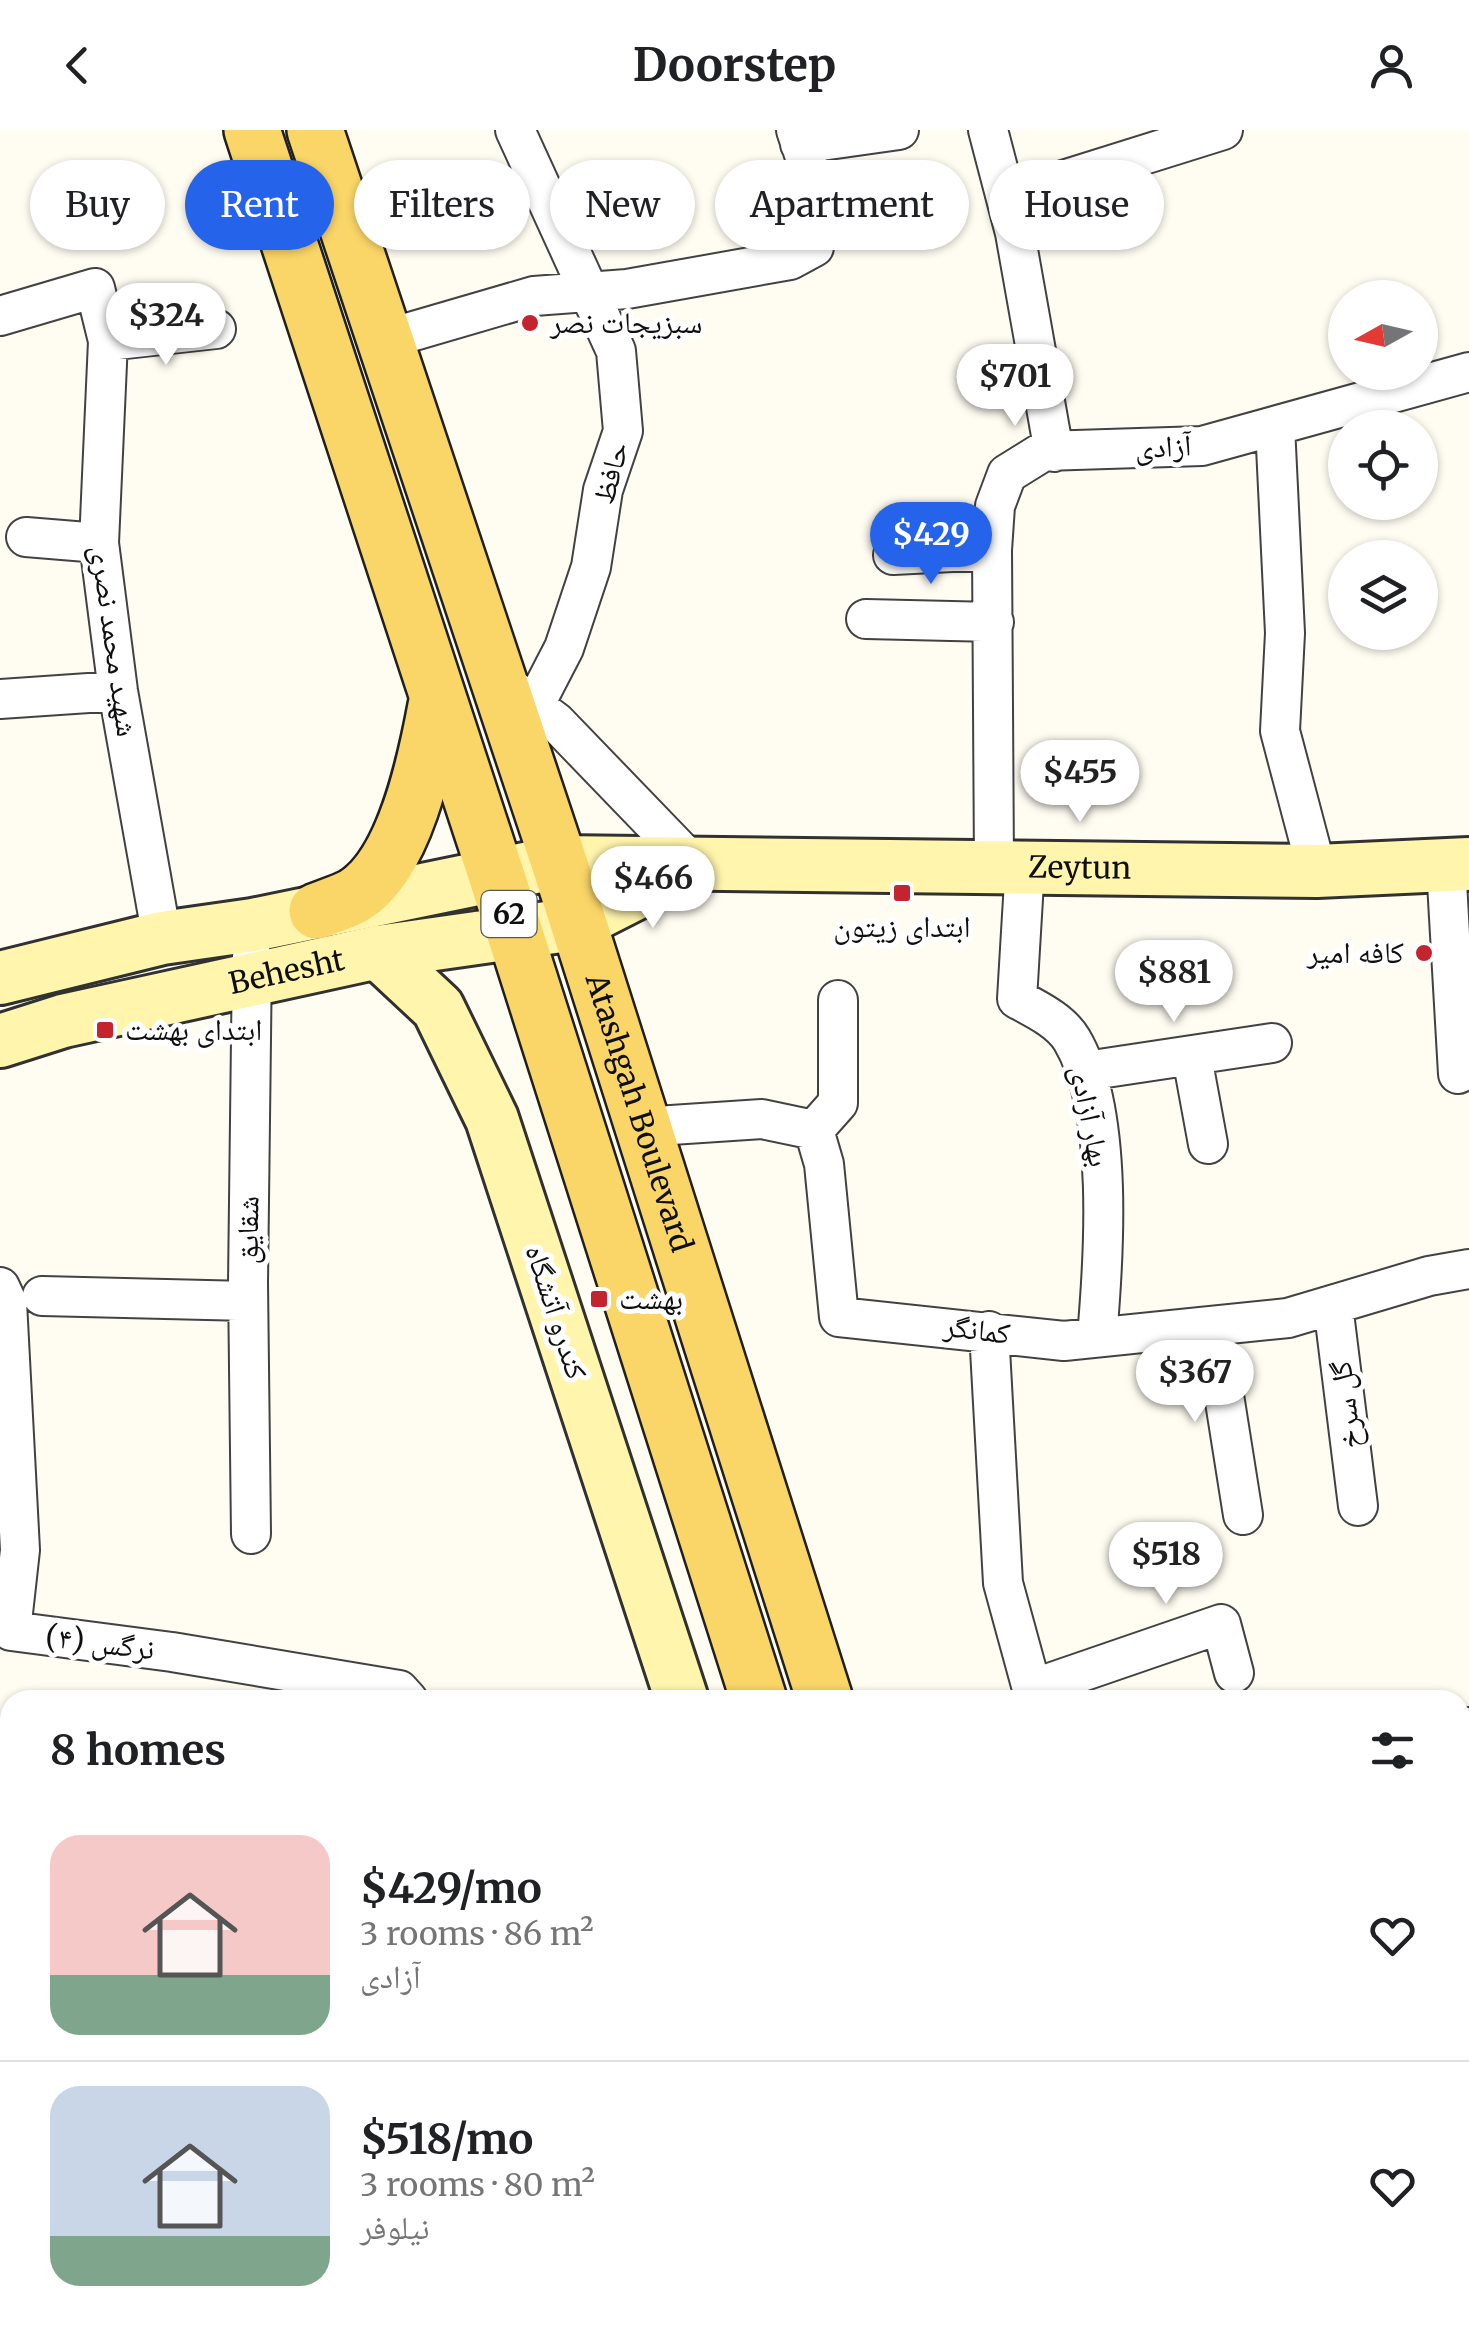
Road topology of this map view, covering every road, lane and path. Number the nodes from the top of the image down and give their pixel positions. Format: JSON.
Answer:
{"nodes":[{"id":1,"x":252,"y":130,"type":"edge"},
{"id":2,"x":315,"y":130,"type":"edge"},
{"id":3,"x":515,"y":130,"type":"edge"},
{"id":4,"x":899,"y":130,"type":"edge"},
{"id":5,"x":988,"y":130,"type":"edge"},
{"id":6,"x":1224,"y":130,"type":"edge"},
{"id":7,"x":798,"y":137,"type":"edge"},
{"id":8,"x":996,"y":160,"type":"edge"},
{"id":9,"x":1128,"y":160,"type":"edge"},
{"id":10,"x":1016,"y":250,"type":"edge"},
{"id":11,"x":589,"y":293,"type":"junction"},
{"id":12,"x":0,"y":316,"type":"edge"},
{"id":13,"x":216,"y":329,"type":"dead end"},
{"id":14,"x":383,"y":340,"type":"junction"},
{"id":15,"x":108,"y":341,"type":"junction"},
{"id":16,"x":1469,"y":372,"type":"edge"},
{"id":17,"x":1276,"y":426,"type":"junction"},
{"id":18,"x":1054,"y":452,"type":"junction"},
{"id":19,"x":26,"y":537,"type":"dead end"},
{"id":20,"x":99,"y":543,"type":"junction"},
{"id":21,"x":992,"y":550,"type":"junction"},
{"id":22,"x":892,"y":555,"type":"dead end"},
{"id":23,"x":866,"y":619,"type":"dead end"},
{"id":24,"x":994,"y":622,"type":"junction"},
{"id":25,"x":514,"y":691,"type":"junction"},
{"id":26,"x":118,"y":692,"type":"junction"},
{"id":27,"x":0,"y":698,"type":"edge"},
{"id":28,"x":437,"y":703,"type":"junction"},
{"id":29,"x":559,"y":862,"type":"junction"},
{"id":30,"x":693,"y":864,"type":"junction"},
{"id":31,"x":1458,"y":864,"type":"edge"},
{"id":32,"x":1010,"y":865,"type":"junction"},
{"id":33,"x":1317,"y":871,"type":"junction"},
{"id":34,"x":496,"y":874,"type":"junction"},
{"id":35,"x":318,"y":911,"type":"junction"},
{"id":36,"x":575,"y":924,"type":"junction"},
{"id":37,"x":252,"y":925,"type":"junction"},
{"id":38,"x":514,"y":931,"type":"junction"},
{"id":39,"x":162,"y":938,"type":"junction"},
{"id":40,"x":378,"y":952,"type":"junction"},
{"id":41,"x":0,"y":978,"type":"edge"},
{"id":42,"x":252,"y":980,"type":"junction"},
{"id":43,"x":838,"y":1000,"type":"dead end"},
{"id":44,"x":0,"y":1041,"type":"edge"},
{"id":45,"x":1272,"y":1043,"type":"dead end"},
{"id":46,"x":1192,"y":1057,"type":"junction"},
{"id":47,"x":1086,"y":1071,"type":"junction"},
{"id":48,"x":1458,"y":1074,"type":"dead end"},
{"id":49,"x":641,"y":1127,"type":"junction"},
{"id":50,"x":814,"y":1130,"type":"junction"},
{"id":51,"x":1208,"y":1144,"type":"dead end"},
{"id":52,"x":1469,"y":1269,"type":"edge"},
{"id":53,"x":0,"y":1287,"type":"edge"},
{"id":54,"x":42,"y":1296,"type":"dead end"},
{"id":55,"x":248,"y":1301,"type":"junction"},
{"id":56,"x":1334,"y":1305,"type":"junction"},
{"id":57,"x":1213,"y":1326,"type":"junction"},
{"id":58,"x":990,"y":1331,"type":"junction"},
{"id":59,"x":1097,"y":1338,"type":"junction"},
{"id":60,"x":1358,"y":1506,"type":"dead end"},
{"id":61,"x":1244,"y":1514,"type":"dead end"},
{"id":62,"x":251,"y":1534,"type":"dead end"},
{"id":63,"x":1234,"y":1673,"type":"dead end"},
{"id":64,"x":748,"y":1684,"type":"edge"},
{"id":65,"x":399,"y":1690,"type":"edge"},
{"id":66,"x":679,"y":1690,"type":"edge"},
{"id":67,"x":822,"y":1690,"type":"edge"},
{"id":68,"x":1032,"y":1690,"type":"edge"},
{"id":69,"x":1044,"y":1690,"type":"edge"}],
"edges":[{"from":1,"to":28,"type":"main road","name":"Atashgah Boulevard","number":"62"},
{"from":2,"to":14,"type":"main road","name":"Atashgah Boulevard","number":"62"},
{"from":3,"to":11,"type":"street","name":"حافظ"},
{"from":4,"to":7,"type":"street"},
{"from":5,"to":8,"type":"street"},
{"from":6,"to":9,"type":"street"},
{"from":7,"to":11,"type":"street"},
{"from":10,"to":18,"type":"street"},
{"from":11,"to":14,"type":"street"},
{"from":11,"to":25,"type":"street","name":"حافظ"},
{"from":12,"to":15,"type":"street","name":"شهید محمد نصری"},
{"from":13,"to":15,"type":"street"},
{"from":14,"to":25,"type":"main road","name":"Atashgah Boulevard","number":"62"},
{"from":15,"to":20,"type":"street","name":"شهید محمد نصری"},
{"from":16,"to":17,"type":"street","name":"آزادی"},
{"from":17,"to":18,"type":"street","name":"آزادی"},
{"from":17,"to":33,"type":"street"},
{"from":18,"to":21,"type":"street","name":"آزادی"},
{"from":19,"to":20,"type":"street"},
{"from":20,"to":26,"type":"street","name":"شهید محمد نصری"},
{"from":21,"to":22,"type":"street"},
{"from":21,"to":24,"type":"street","name":"آزادی"},
{"from":23,"to":24,"type":"street"},
{"from":24,"to":32,"type":"street","name":"آزادی"},
{"from":25,"to":29,"type":"main road","name":"Atashgah Boulevard","number":"62"},
{"from":25,"to":30,"type":"street"},
{"from":26,"to":27,"type":"street"},
{"from":26,"to":39,"type":"street","name":"شهید محمد نصری"},
{"from":28,"to":34,"type":"main road","name":"Atashgah Boulevard","number":"62"},
{"from":28,"to":35,"type":"main road"},
{"from":29,"to":30,"type":"main road","name":"Zeytun"},
{"from":29,"to":34,"type":"main road","name":"Behesht"},
{"from":29,"to":36,"type":"main road","name":"Atashgah Boulevard","number":"62"},
{"from":30,"to":32,"type":"main road","name":"Zeytun"},
{"from":30,"to":36,"type":"main road","name":"Zeytun"},
{"from":31,"to":33,"type":"main road","name":"Zeytun"},
{"from":31,"to":48,"type":"street"},
{"from":32,"to":33,"type":"main road","name":"Zeytun"},
{"from":32,"to":47,"type":"street","name":"بهار آزادی"},
{"from":34,"to":35,"type":"main road","name":"Behesht"},
{"from":34,"to":38,"type":"main road","name":"Atashgah Boulevard","number":"62"},
{"from":35,"to":37,"type":"main road","name":"Behesht"},
{"from":36,"to":38,"type":"main road","name":"Behesht"},
{"from":36,"to":49,"type":"main road","name":"Atashgah Boulevard","number":"62"},
{"from":37,"to":39,"type":"main road","name":"Behesht"},
{"from":37,"to":42,"type":"street","name":"شقایق"},
{"from":38,"to":40,"type":"main road","name":"Behesht"},
{"from":38,"to":64,"type":"main road","name":"Atashgah Boulevard","number":"62"},
{"from":39,"to":41,"type":"main road","name":"Behesht"},
{"from":40,"to":42,"type":"main road","name":"Behesht"},
{"from":40,"to":66,"type":"main road","name":"کندرو آتشگاه"},
{"from":42,"to":44,"type":"main road","name":"Behesht"},
{"from":42,"to":55,"type":"street","name":"شقایق"},
{"from":43,"to":50,"type":"street"},
{"from":45,"to":46,"type":"street"},
{"from":46,"to":47,"type":"street"},
{"from":46,"to":51,"type":"street"},
{"from":47,"to":59,"type":"street","name":"بهار آزادی"},
{"from":49,"to":50,"type":"street"},
{"from":49,"to":67,"type":"main road","name":"Atashgah Boulevard","number":"62"},
{"from":50,"to":58,"type":"street","name":"کمانگر"},
{"from":52,"to":56,"type":"street","name":"کمانگر"},
{"from":53,"to":65,"type":"street","name":"نرگس (۴)"},
{"from":54,"to":55,"type":"street"},
{"from":55,"to":62,"type":"street","name":"شقایق"},
{"from":56,"to":57,"type":"street","name":"کمانگر"},
{"from":56,"to":60,"type":"street","name":"گل سرخ"},
{"from":57,"to":59,"type":"street","name":"کمانگر"},
{"from":57,"to":61,"type":"street"},
{"from":58,"to":59,"type":"street","name":"کمانگر"},
{"from":58,"to":68,"type":"street"},
{"from":63,"to":69,"type":"street"}]}
